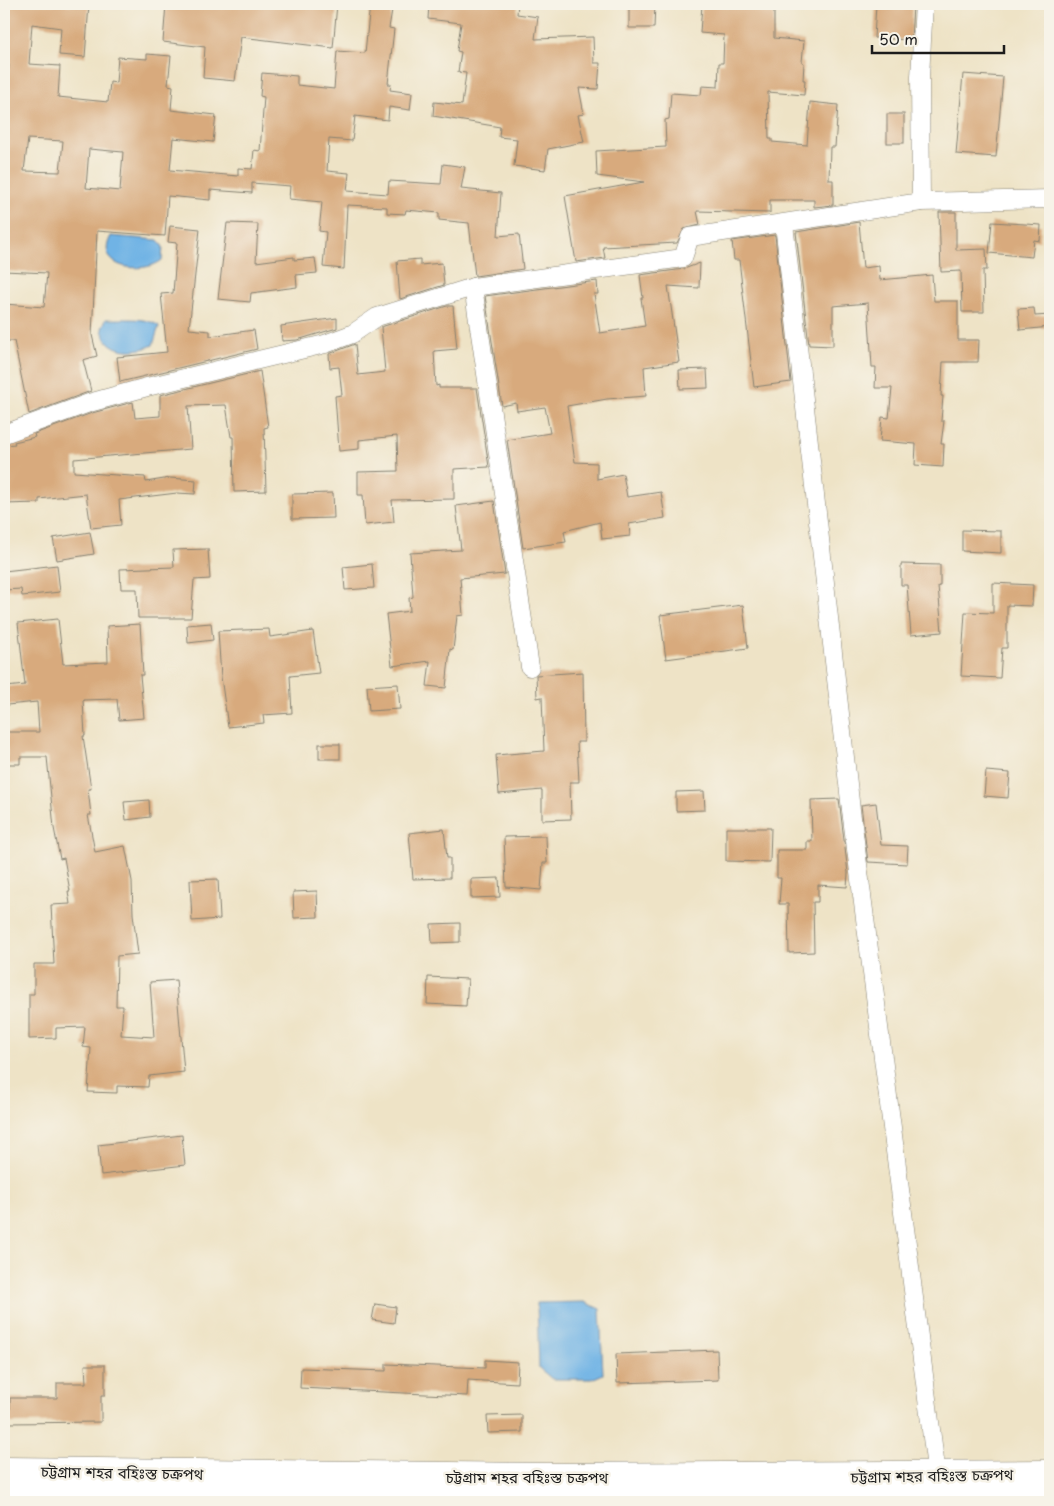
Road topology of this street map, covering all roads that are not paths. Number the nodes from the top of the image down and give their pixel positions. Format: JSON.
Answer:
{"nodes":[{"id":1,"x":924,"y":4,"type":"edge"},
{"id":2,"x":1050,"y":200,"type":"edge"},
{"id":3,"x":921,"y":202,"type":"junction"},
{"id":4,"x":784,"y":224,"type":"junction"},
{"id":5,"x":473,"y":287,"type":"junction"},
{"id":6,"x":4,"y":434,"type":"edge"},
{"id":7,"x":530,"y":667,"type":"dead end"},
{"id":8,"x":4,"y":1471,"type":"edge"},
{"id":9,"x":1050,"y":1474,"type":"edge"},
{"id":10,"x":936,"y":1476,"type":"junction"},
{"id":11,"x":4,"y":1498,"type":"edge"},
{"id":12,"x":1050,"y":1498,"type":"edge"}],
"edges":[{"from":1,"to":3,"type":"street"},
{"from":2,"to":3,"type":"street"},
{"from":3,"to":4,"type":"street"},
{"from":4,"to":5,"type":"street"},
{"from":4,"to":10,"type":"street"},
{"from":5,"to":6,"type":"street"},
{"from":5,"to":7,"type":"street"},
{"from":8,"to":10,"type":"main road","name":"চট্টগ্রাম শহর বহিঃস্ত চক্রপথ"},
{"from":9,"to":10,"type":"main road","name":"চট্টগ্রাম শহর বহিঃস্ত চক্রপথ"},
{"from":11,"to":12,"type":"main road","name":"চট্টগ্রাম শহর বহিঃস্ত চক্রপথ"}]}
